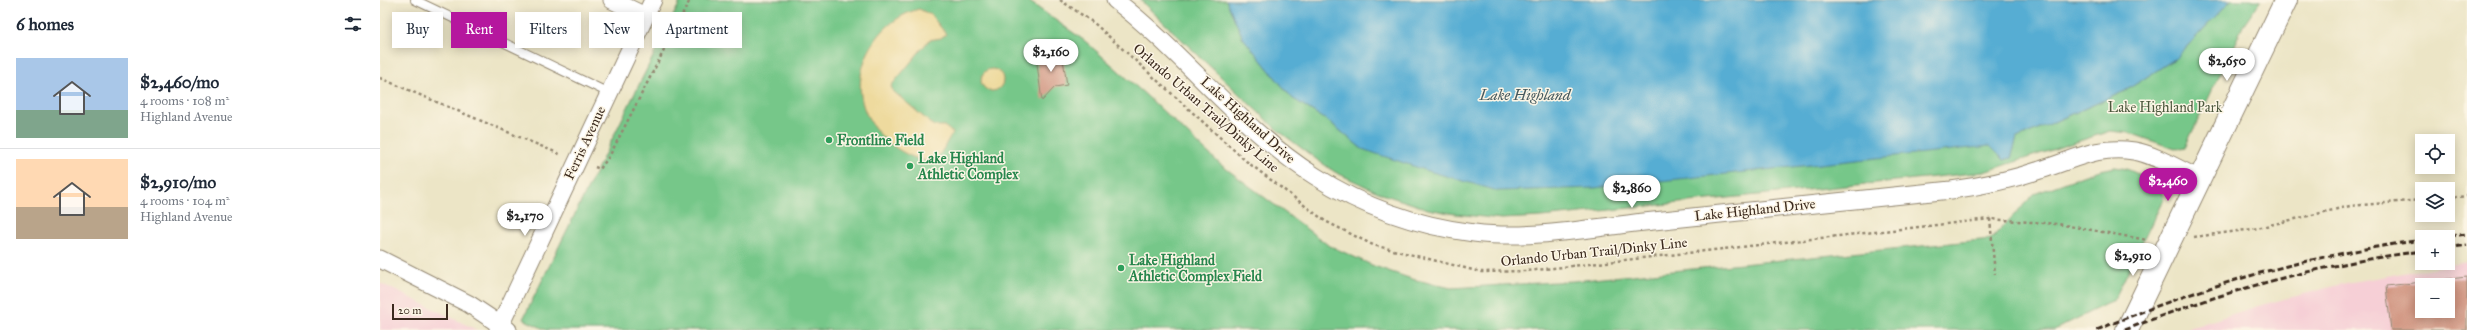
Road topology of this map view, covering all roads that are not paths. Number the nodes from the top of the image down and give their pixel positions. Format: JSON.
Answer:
{"nodes":[{"id":1,"x":415,"y":0,"type":"edge"},
{"id":2,"x":612,"y":0,"type":"edge"},
{"id":3,"x":653,"y":0,"type":"edge"},
{"id":4,"x":1115,"y":0,"type":"edge"},
{"id":5,"x":2286,"y":0,"type":"edge"},
{"id":6,"x":645,"y":16,"type":"junction"},
{"id":7,"x":609,"y":93,"type":"junction"},
{"id":8,"x":2198,"y":178,"type":"junction"},
{"id":9,"x":380,"y":259,"type":"edge"},
{"id":10,"x":503,"y":328,"type":"edge"},
{"id":11,"x":2127,"y":330,"type":"edge"}],
"edges":[{"from":1,"to":7,"type":"lane"},
{"from":2,"to":6,"type":"street"},
{"from":3,"to":6,"type":"street","name":"Ferris Avenue"},
{"from":4,"to":8,"type":"street","name":"Lake Highland Drive"},
{"from":5,"to":8,"type":"street"},
{"from":6,"to":7,"type":"street","name":"Ferris Avenue"},
{"from":7,"to":10,"type":"street","name":"Ferris Avenue"},
{"from":8,"to":11,"type":"street"},
{"from":9,"to":10,"type":"street"}]}
